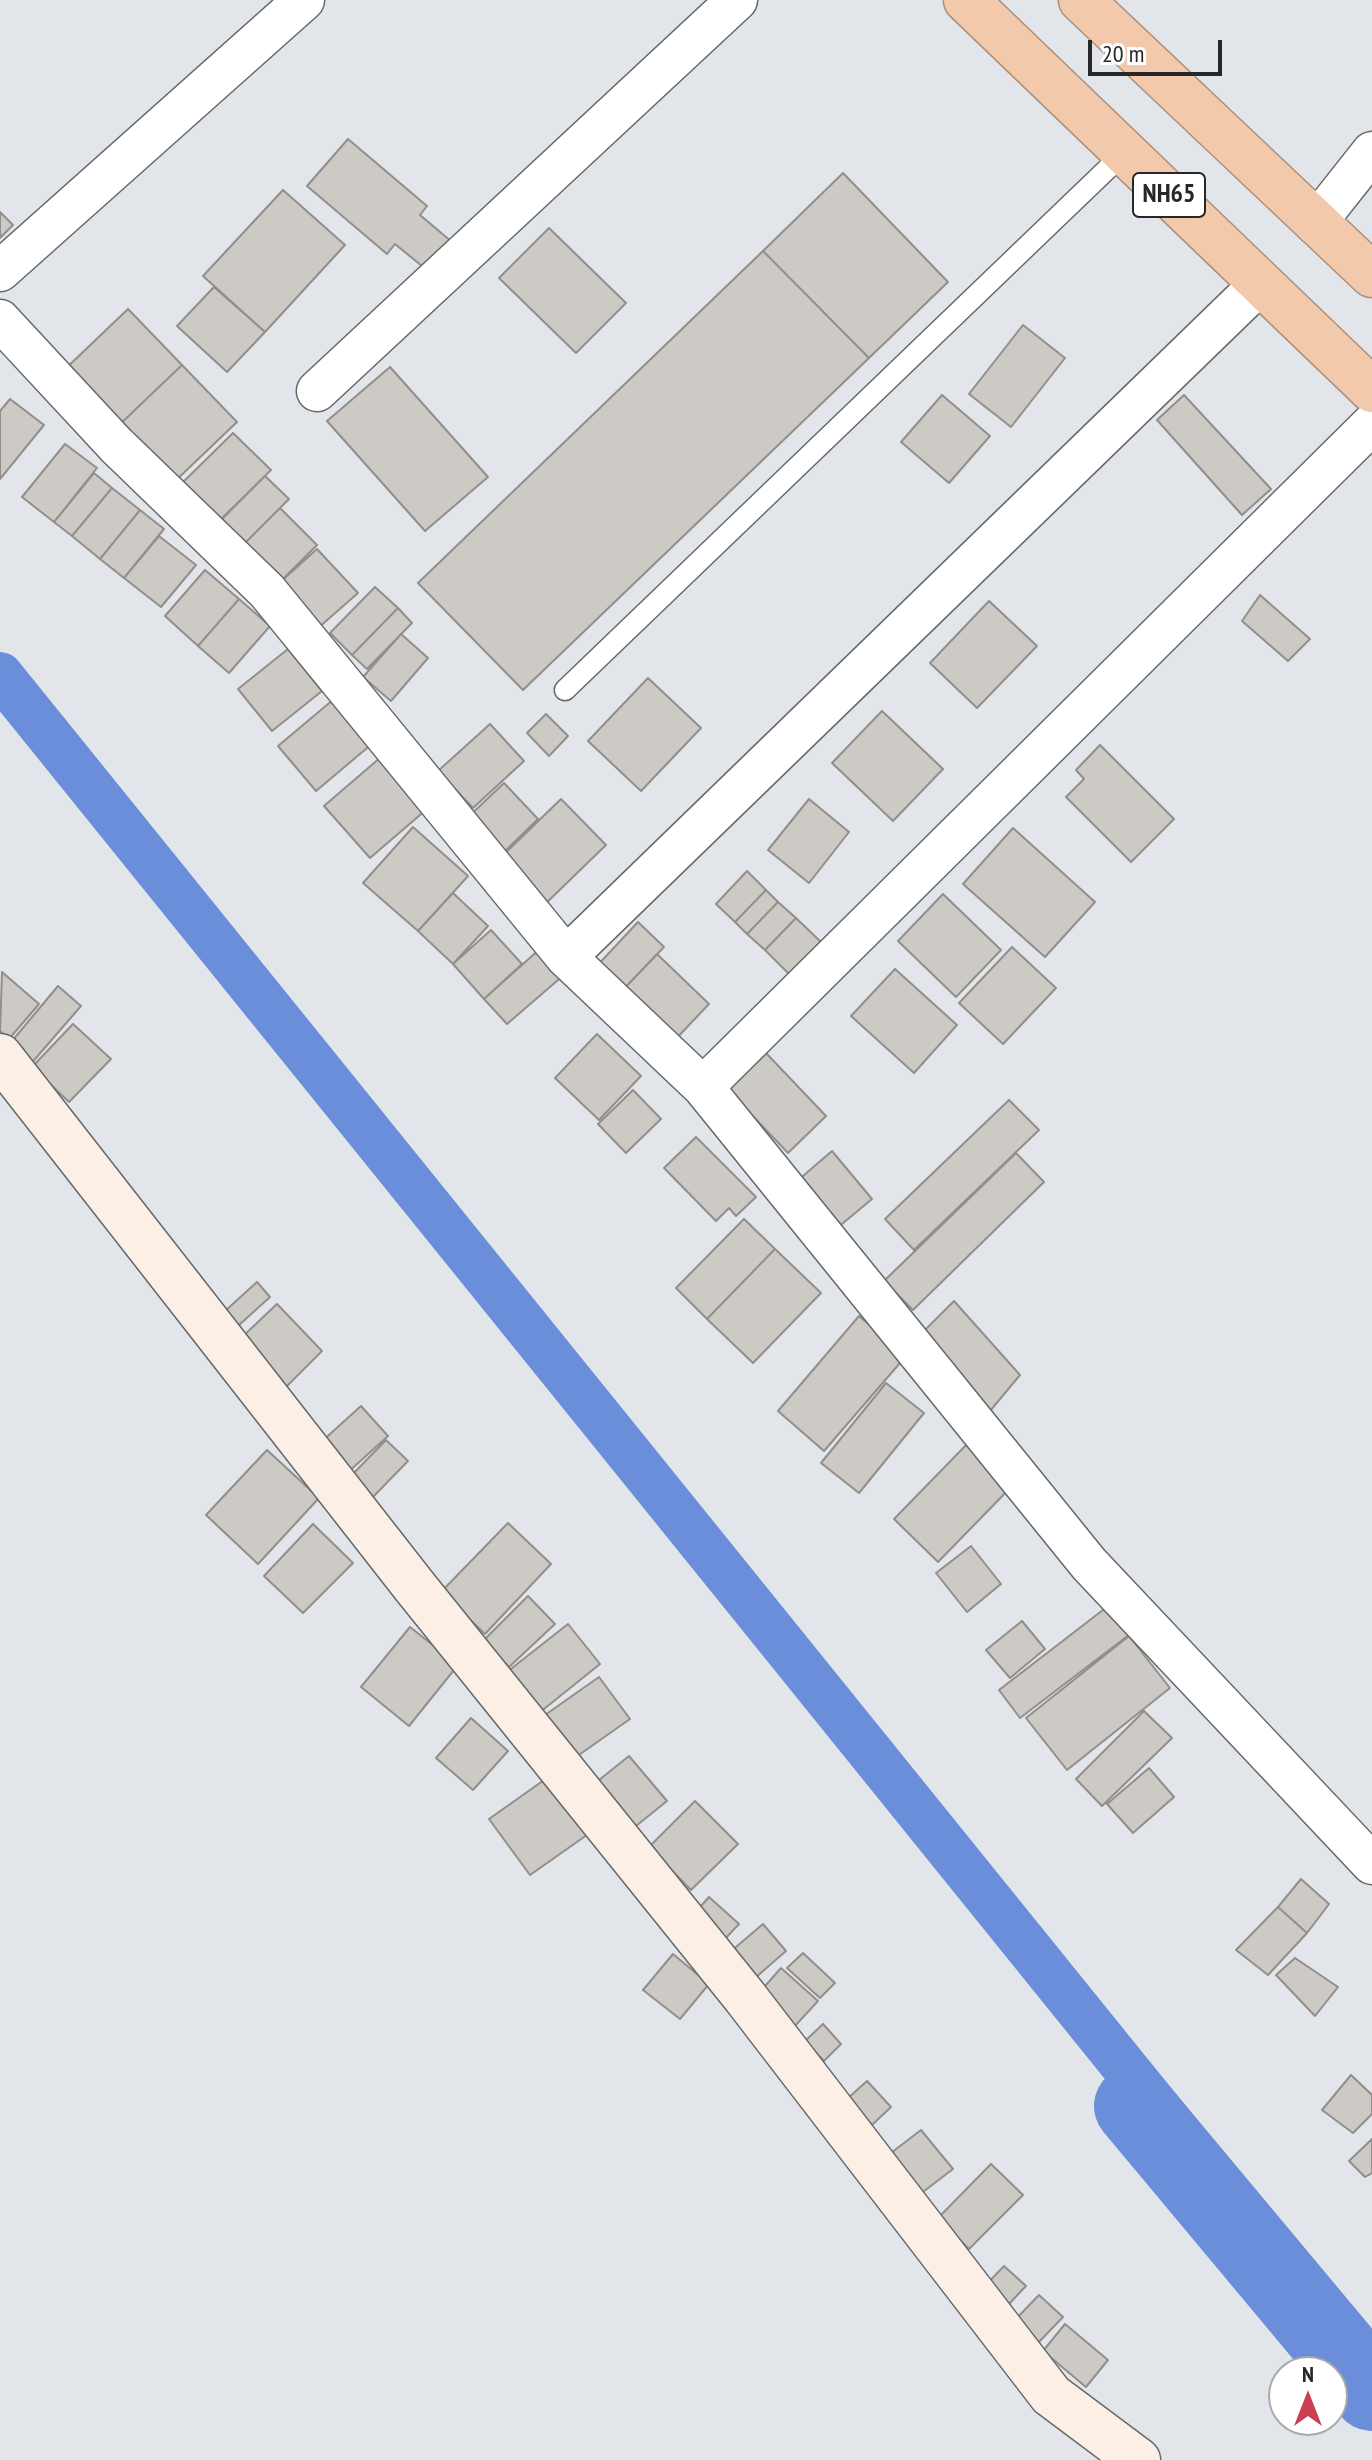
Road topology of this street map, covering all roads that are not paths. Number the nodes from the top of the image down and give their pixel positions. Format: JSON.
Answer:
{"nodes":[{"id":1,"x":304,"y":0,"type":"edge"},
{"id":2,"x":737,"y":0,"type":"edge"},
{"id":3,"x":966,"y":0,"type":"edge"},
{"id":4,"x":1081,"y":0,"type":"edge"},
{"id":5,"x":1372,"y":152,"type":"edge"},
{"id":6,"x":1124,"y":153,"type":"junction"},
{"id":7,"x":1315,"y":224,"type":"junction"},
{"id":8,"x":0,"y":271,"type":"edge"},
{"id":9,"x":1372,"y":275,"type":"edge"},
{"id":10,"x":1260,"y":284,"type":"junction"},
{"id":11,"x":0,"y":320,"type":"edge"},
{"id":12,"x":1372,"y":390,"type":"edge"},
{"id":13,"x":317,"y":391,"type":"dead end"},
{"id":14,"x":1372,"y":424,"type":"edge"},
{"id":15,"x":565,"y":690,"type":"dead end"},
{"id":16,"x":566,"y":957,"type":"junction"},
{"id":17,"x":0,"y":1056,"type":"edge"},
{"id":18,"x":703,"y":1087,"type":"junction"},
{"id":19,"x":1372,"y":1864,"type":"edge"},
{"id":20,"x":1138,"y":2460,"type":"edge"}],
"edges":[{"from":1,"to":8,"type":"street"},
{"from":2,"to":13,"type":"street"},
{"from":3,"to":6,"type":"highway","number":"NH65"},
{"from":4,"to":7,"type":"highway","number":"NH65"},
{"from":5,"to":7,"type":"street"},
{"from":6,"to":10,"type":"highway","number":"NH65"},
{"from":6,"to":15,"type":"lane"},
{"from":7,"to":9,"type":"highway","number":"NH65"},
{"from":10,"to":12,"type":"highway","number":"NH65"},
{"from":10,"to":16,"type":"street"},
{"from":11,"to":16,"type":"street"},
{"from":14,"to":18,"type":"street"},
{"from":16,"to":18,"type":"street"},
{"from":17,"to":20,"type":"street"},
{"from":18,"to":19,"type":"street"}]}
